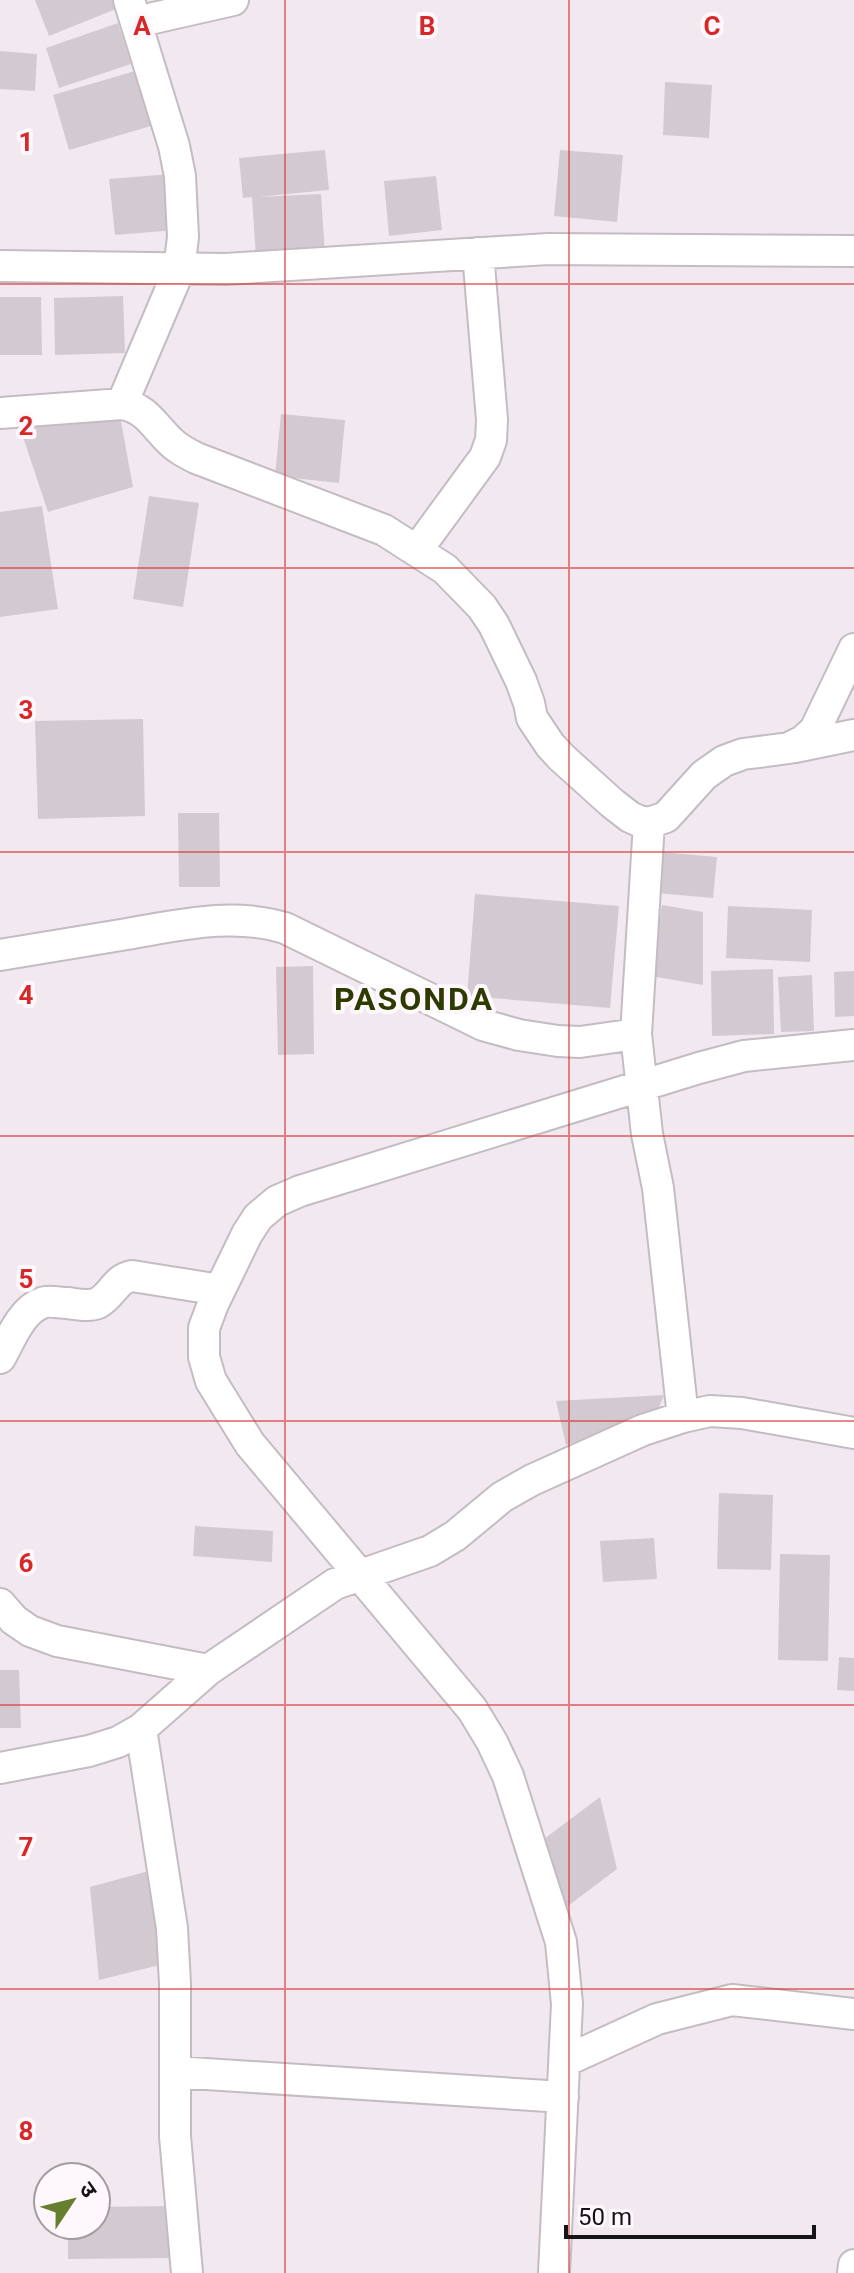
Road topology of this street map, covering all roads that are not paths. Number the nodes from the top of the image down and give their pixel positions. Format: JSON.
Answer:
{"nodes":[{"id":1,"x":233,"y":0,"type":"edge"},
{"id":2,"x":132,"y":11,"type":"edge"},
{"id":3,"x":854,"y":251,"type":"edge"},
{"id":4,"x":478,"y":253,"type":"junction"},
{"id":5,"x":0,"y":266,"type":"edge"},
{"id":6,"x":179,"y":270,"type":"junction"},
{"id":7,"x":122,"y":404,"type":"junction"},
{"id":8,"x":0,"y":413,"type":"edge"},
{"id":9,"x":417,"y":550,"type":"junction"},
{"id":10,"x":854,"y":649,"type":"edge"},
{"id":11,"x":854,"y":735,"type":"edge"},
{"id":12,"x":789,"y":748,"type":"junction"},
{"id":13,"x":649,"y":823,"type":"junction"},
{"id":14,"x":0,"y":955,"type":"edge"},
{"id":15,"x":636,"y":1034,"type":"junction"},
{"id":16,"x":854,"y":1045,"type":"edge"},
{"id":17,"x":641,"y":1086,"type":"junction"},
{"id":18,"x":220,"y":1290,"type":"junction"},
{"id":19,"x":0,"y":1358,"type":"edge"},
{"id":20,"x":683,"y":1417,"type":"junction"},
{"id":21,"x":854,"y":1433,"type":"edge"},
{"id":22,"x":360,"y":1575,"type":"junction"},
{"id":23,"x":0,"y":1604,"type":"edge"},
{"id":24,"x":208,"y":1670,"type":"junction"},
{"id":25,"x":141,"y":1729,"type":"junction"},
{"id":26,"x":0,"y":1768,"type":"edge"},
{"id":27,"x":854,"y":2014,"type":"edge"},
{"id":28,"x":565,"y":2061,"type":"junction"},
{"id":29,"x":175,"y":2072,"type":"junction"},
{"id":30,"x":563,"y":2097,"type":"junction"},
{"id":31,"x":854,"y":2265,"type":"edge"},
{"id":32,"x":187,"y":2273,"type":"edge"},
{"id":33,"x":554,"y":2273,"type":"edge"},
{"id":34,"x":853,"y":2273,"type":"edge"}],
"edges":[{"from":1,"to":2,"type":"street"},
{"from":2,"to":6,"type":"street"},
{"from":3,"to":4,"type":"street"},
{"from":4,"to":6,"type":"street"},
{"from":4,"to":9,"type":"street"},
{"from":5,"to":6,"type":"street"},
{"from":6,"to":7,"type":"street"},
{"from":7,"to":8,"type":"street"},
{"from":7,"to":9,"type":"street"},
{"from":9,"to":13,"type":"street"},
{"from":10,"to":12,"type":"street"},
{"from":11,"to":12,"type":"street"},
{"from":12,"to":13,"type":"street"},
{"from":13,"to":15,"type":"street"},
{"from":14,"to":15,"type":"street"},
{"from":15,"to":17,"type":"street"},
{"from":16,"to":17,"type":"street"},
{"from":17,"to":18,"type":"street"},
{"from":17,"to":20,"type":"street"},
{"from":18,"to":19,"type":"street"},
{"from":18,"to":22,"type":"street"},
{"from":20,"to":21,"type":"street"},
{"from":20,"to":22,"type":"street"},
{"from":22,"to":24,"type":"street"},
{"from":22,"to":28,"type":"street"},
{"from":23,"to":24,"type":"street"},
{"from":24,"to":25,"type":"street"},
{"from":25,"to":26,"type":"street"},
{"from":25,"to":29,"type":"street"},
{"from":27,"to":28,"type":"street"},
{"from":28,"to":30,"type":"street"},
{"from":29,"to":30,"type":"street"},
{"from":29,"to":32,"type":"street"},
{"from":30,"to":33,"type":"street"},
{"from":31,"to":34,"type":"street"}]}
